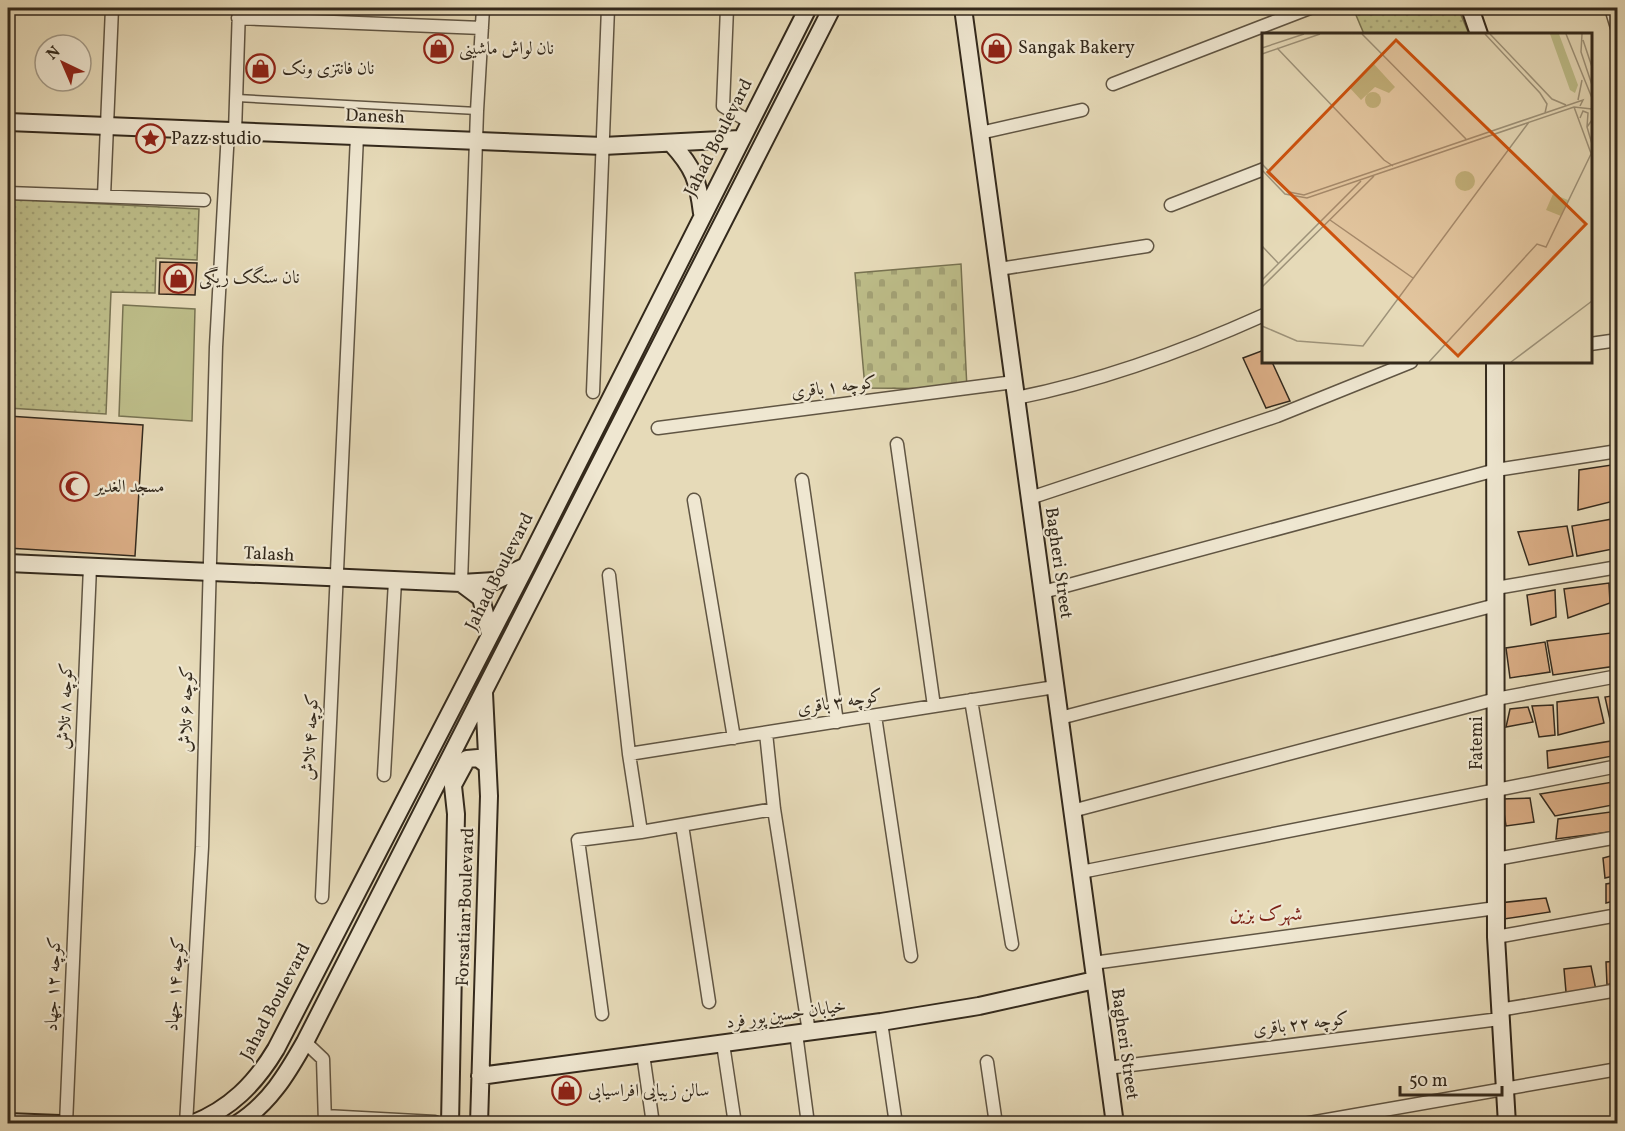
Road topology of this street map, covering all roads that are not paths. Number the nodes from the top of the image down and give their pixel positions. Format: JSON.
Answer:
{"nodes":[{"id":1,"x":112,"y":8,"type":"edge"},
{"id":2,"x":483,"y":8,"type":"edge"},
{"id":3,"x":608,"y":8,"type":"edge"},
{"id":4,"x":727,"y":8,"type":"edge"},
{"id":5,"x":808,"y":8,"type":"edge"},
{"id":6,"x":832,"y":8,"type":"edge"},
{"id":7,"x":963,"y":8,"type":"edge"},
{"id":8,"x":1310,"y":8,"type":"edge"},
{"id":9,"x":1470,"y":8,"type":"edge"},
{"id":10,"x":1611,"y":8,"type":"edge"},
{"id":11,"x":238,"y":13,"type":"edge"},
{"id":12,"x":482,"y":28,"type":"junction"},
{"id":13,"x":1617,"y":31,"type":"edge"},
{"id":14,"x":1479,"y":33,"type":"edge"},
{"id":15,"x":1113,"y":84,"type":"dead end"},
{"id":16,"x":237,"y":98,"type":"junction"},
{"id":17,"x":1082,"y":110,"type":"dead end"},
{"id":18,"x":477,"y":111,"type":"junction"},
{"id":19,"x":8,"y":122,"type":"edge"},
{"id":20,"x":750,"y":122,"type":"junction"},
{"id":21,"x":108,"y":126,"type":"junction"},
{"id":22,"x":232,"y":132,"type":"junction"},
{"id":23,"x":980,"y":132,"type":"junction"},
{"id":24,"x":357,"y":136,"type":"junction"},
{"id":25,"x":740,"y":139,"type":"junction"},
{"id":26,"x":477,"y":141,"type":"junction"},
{"id":27,"x":671,"y":142,"type":"junction"},
{"id":28,"x":603,"y":146,"type":"junction"},
{"id":29,"x":1262,"y":169,"type":"edge"},
{"id":30,"x":8,"y":193,"type":"edge"},
{"id":31,"x":104,"y":196,"type":"junction"},
{"id":32,"x":204,"y":200,"type":"dead end"},
{"id":33,"x":1171,"y":205,"type":"dead end"},
{"id":34,"x":702,"y":213,"type":"junction"},
{"id":35,"x":1147,"y":246,"type":"dead end"},
{"id":36,"x":999,"y":269,"type":"junction"},
{"id":37,"x":1262,"y":315,"type":"edge"},
{"id":38,"x":1617,"y":340,"type":"edge"},
{"id":39,"x":1592,"y":344,"type":"edge"},
{"id":40,"x":1409,"y":363,"type":"edge"},
{"id":41,"x":1496,"y":363,"type":"edge"},
{"id":42,"x":1015,"y":390,"type":"junction"},
{"id":43,"x":593,"y":392,"type":"dead end"},
{"id":44,"x":658,"y":428,"type":"dead end"},
{"id":45,"x":897,"y":444,"type":"dead end"},
{"id":46,"x":1617,"y":451,"type":"edge"},
{"id":47,"x":1496,"y":470,"type":"junction"},
{"id":48,"x":802,"y":480,"type":"dead end"},
{"id":49,"x":1030,"y":498,"type":"junction"},
{"id":50,"x":694,"y":500,"type":"dead end"},
{"id":51,"x":8,"y":563,"type":"edge"},
{"id":52,"x":526,"y":566,"type":"junction"},
{"id":53,"x":90,"y":567,"type":"junction"},
{"id":54,"x":1617,"y":567,"type":"edge"},
{"id":55,"x":208,"y":572,"type":"junction"},
{"id":56,"x":609,"y":575,"type":"dead end"},
{"id":57,"x":336,"y":578,"type":"junction"},
{"id":58,"x":395,"y":580,"type":"junction"},
{"id":59,"x":461,"y":583,"type":"junction"},
{"id":60,"x":1042,"y":592,"type":"junction"},
{"id":61,"x":1496,"y":597,"type":"junction"},
{"id":62,"x":490,"y":634,"type":"junction"},
{"id":63,"x":1617,"y":676,"type":"edge"},
{"id":64,"x":1055,"y":687,"type":"junction"},
{"id":65,"x":484,"y":691,"type":"junction"},
{"id":66,"x":1496,"y":699,"type":"junction"},
{"id":67,"x":971,"y":700,"type":"junction"},
{"id":68,"x":934,"y":706,"type":"junction"},
{"id":69,"x":874,"y":716,"type":"junction"},
{"id":70,"x":1060,"y":718,"type":"junction"},
{"id":71,"x":837,"y":722,"type":"junction"},
{"id":72,"x":766,"y":733,"type":"junction"},
{"id":73,"x":734,"y":738,"type":"junction"},
{"id":74,"x":629,"y":754,"type":"junction"},
{"id":75,"x":450,"y":758,"type":"junction"},
{"id":76,"x":487,"y":765,"type":"junction"},
{"id":77,"x":1617,"y":766,"type":"edge"},
{"id":78,"x":384,"y":775,"type":"dead end"},
{"id":79,"x":453,"y":785,"type":"junction"},
{"id":80,"x":1496,"y":789,"type":"junction"},
{"id":81,"x":774,"y":809,"type":"junction"},
{"id":82,"x":1072,"y":811,"type":"junction"},
{"id":83,"x":682,"y":825,"type":"junction"},
{"id":84,"x":641,"y":832,"type":"junction"},
{"id":85,"x":1617,"y":837,"type":"edge"},
{"id":86,"x":78,"y":845,"type":"joint"},
{"id":87,"x":379,"y":846,"type":"junction"},
{"id":88,"x":202,"y":847,"type":"joint"},
{"id":89,"x":399,"y":857,"type":"junction"},
{"id":90,"x":1496,"y":859,"type":"junction"},
{"id":91,"x":1081,"y":872,"type":"junction"},
{"id":92,"x":322,"y":897,"type":"dead end"},
{"id":93,"x":1497,"y":908,"type":"junction"},
{"id":94,"x":1617,"y":915,"type":"edge"},
{"id":95,"x":1496,"y":937,"type":"junction"},
{"id":96,"x":1012,"y":944,"type":"dead end"},
{"id":97,"x":911,"y":956,"type":"dead end"},
{"id":98,"x":1093,"y":963,"type":"junction"},
{"id":99,"x":1095,"y":980,"type":"junction"},
{"id":100,"x":1617,"y":990,"type":"edge"},
{"id":101,"x":710,"y":1002,"type":"dead end"},
{"id":102,"x":602,"y":1014,"type":"dead end"},
{"id":103,"x":1500,"y":1014,"type":"junction"},
{"id":104,"x":880,"y":1022,"type":"junction"},
{"id":105,"x":802,"y":1033,"type":"junction"},
{"id":106,"x":305,"y":1042,"type":"junction"},
{"id":107,"x":723,"y":1044,"type":"junction"},
{"id":108,"x":643,"y":1054,"type":"junction"},
{"id":109,"x":987,"y":1062,"type":"dead end"},
{"id":110,"x":1107,"y":1068,"type":"junction"},
{"id":111,"x":1617,"y":1069,"type":"edge"},
{"id":112,"x":480,"y":1076,"type":"junction"},
{"id":113,"x":1504,"y":1089,"type":"junction"},
{"id":114,"x":325,"y":1120,"type":"edge"},
{"id":115,"x":8,"y":1122,"type":"edge"},
{"id":116,"x":240,"y":1123,"type":"edge"},
{"id":117,"x":442,"y":1123,"type":"edge"},
{"id":118,"x":60,"y":1124,"type":"edge"},
{"id":119,"x":66,"y":1124,"type":"edge"},
{"id":120,"x":186,"y":1124,"type":"edge"},
{"id":121,"x":192,"y":1124,"type":"edge"},
{"id":122,"x":479,"y":1124,"type":"edge"},
{"id":123,"x":653,"y":1124,"type":"edge"},
{"id":124,"x":735,"y":1124,"type":"edge"},
{"id":125,"x":808,"y":1124,"type":"edge"},
{"id":126,"x":896,"y":1124,"type":"edge"},
{"id":127,"x":996,"y":1124,"type":"edge"},
{"id":128,"x":1115,"y":1124,"type":"edge"},
{"id":129,"x":1304,"y":1124,"type":"edge"},
{"id":130,"x":1507,"y":1124,"type":"edge"}],
"edges":[{"from":1,"to":21,"type":"street"},
{"from":2,"to":12,"type":"street"},
{"from":3,"to":28,"type":"street"},
{"from":4,"to":20,"type":"street"},
{"from":5,"to":20,"type":"street","name":"Jahad Boulevard"},
{"from":6,"to":65,"type":"street"},
{"from":7,"to":23,"type":"street","name":"Bagheri Street"},
{"from":8,"to":15,"type":"street"},
{"from":9,"to":14,"type":"street"},
{"from":10,"to":13,"type":"street"},
{"from":11,"to":12,"type":"street"},
{"from":11,"to":16,"type":"street","name":"کوچه ۶ تلاش"},
{"from":12,"to":18,"type":"street"},
{"from":16,"to":18,"type":"lane"},
{"from":16,"to":22,"type":"street","name":"کوچه ۶ تلاش"},
{"from":17,"to":23,"type":"street"},
{"from":18,"to":26,"type":"street"},
{"from":19,"to":21,"type":"street","name":"Danesh"},
{"from":20,"to":25,"type":"street","name":"Jahad Boulevard"},
{"from":21,"to":22,"type":"street","name":"Danesh"},
{"from":21,"to":31,"type":"street"},
{"from":22,"to":24,"type":"street","name":"Danesh"},
{"from":22,"to":55,"type":"street","name":"کوچه ۶ تلاش"},
{"from":23,"to":36,"type":"street","name":"Bagheri Street"},
{"from":24,"to":26,"type":"street","name":"Danesh"},
{"from":24,"to":57,"type":"street","name":"کوچه ۴ تلاش"},
{"from":25,"to":27,"type":"street","name":"Danesh"},
{"from":25,"to":34,"type":"street","name":"Jahad Boulevard"},
{"from":26,"to":28,"type":"street","name":"Danesh"},
{"from":26,"to":59,"type":"street"},
{"from":27,"to":28,"type":"street","name":"Danesh"},
{"from":27,"to":34,"type":"street"},
{"from":28,"to":43,"type":"street"},
{"from":29,"to":33,"type":"street"},
{"from":30,"to":31,"type":"street"},
{"from":31,"to":32,"type":"street"},
{"from":34,"to":52,"type":"street","name":"Jahad Boulevard"},
{"from":35,"to":36,"type":"street"},
{"from":36,"to":42,"type":"street","name":"Bagheri Street"},
{"from":37,"to":42,"type":"street","name":"کوچه ۱ باقری"},
{"from":38,"to":39,"type":"street"},
{"from":40,"to":49,"type":"street"},
{"from":41,"to":47,"type":"street","name":"Fatemi"},
{"from":42,"to":44,"type":"street","name":"کوچه ۱ باقری"},
{"from":42,"to":49,"type":"street","name":"Bagheri Street"},
{"from":45,"to":68,"type":"street"},
{"from":46,"to":47,"type":"street"},
{"from":47,"to":60,"type":"street"},
{"from":47,"to":61,"type":"street","name":"Fatemi"},
{"from":48,"to":71,"type":"street"},
{"from":49,"to":60,"type":"street","name":"Bagheri Street"},
{"from":50,"to":73,"type":"street"},
{"from":51,"to":53,"type":"street","name":"Talash"},
{"from":52,"to":59,"type":"street","name":"Talash"},
{"from":52,"to":62,"type":"street","name":"Jahad Boulevard"},
{"from":53,"to":55,"type":"street","name":"Talash"},
{"from":53,"to":86,"type":"street","name":"کوچه ۸ تلاش"},
{"from":54,"to":61,"type":"street"},
{"from":55,"to":57,"type":"street","name":"Talash"},
{"from":55,"to":88,"type":"street","name":"کوچه ۶ تلاش"},
{"from":56,"to":74,"type":"street"},
{"from":57,"to":58,"type":"street","name":"Talash"},
{"from":57,"to":92,"type":"street","name":"کوچه ۴ تلاش"},
{"from":58,"to":59,"type":"street","name":"Talash"},
{"from":58,"to":78,"type":"street"},
{"from":59,"to":62,"type":"street"},
{"from":60,"to":64,"type":"street","name":"Bagheri Street"},
{"from":61,"to":66,"type":"street","name":"Fatemi"},
{"from":61,"to":70,"type":"street"},
{"from":62,"to":87,"type":"street","name":"Jahad Boulevard"},
{"from":63,"to":66,"type":"street"},
{"from":64,"to":67,"type":"street","name":"کوچه ۳ باقری"},
{"from":64,"to":70,"type":"street","name":"Bagheri Street"},
{"from":65,"to":75,"type":"street"},
{"from":65,"to":76,"type":"street","name":"Forsatian Boulevard"},
{"from":66,"to":80,"type":"street","name":"Fatemi"},
{"from":66,"to":82,"type":"street"},
{"from":67,"to":68,"type":"street","name":"کوچه ۳ باقری"},
{"from":67,"to":96,"type":"street"},
{"from":68,"to":69,"type":"street","name":"کوچه ۳ باقری"},
{"from":69,"to":71,"type":"street","name":"کوچه ۳ باقری"},
{"from":69,"to":97,"type":"street"},
{"from":70,"to":82,"type":"street","name":"Bagheri Street"},
{"from":71,"to":72,"type":"street","name":"کوچه ۳ باقری"},
{"from":72,"to":73,"type":"street","name":"کوچه ۳ باقری"},
{"from":72,"to":81,"type":"street"},
{"from":73,"to":74,"type":"street","name":"کوچه ۳ باقری"},
{"from":74,"to":84,"type":"street"},
{"from":75,"to":79,"type":"street","name":"Forsatian Boulevard"},
{"from":75,"to":89,"type":"street"},
{"from":76,"to":79,"type":"street"},
{"from":76,"to":112,"type":"street","name":"Forsatian Boulevard"},
{"from":77,"to":80,"type":"street"},
{"from":79,"to":117,"type":"street","name":"Forsatian Boulevard"},
{"from":80,"to":90,"type":"street","name":"Fatemi"},
{"from":80,"to":91,"type":"street"},
{"from":81,"to":83,"type":"street"},
{"from":81,"to":105,"type":"street"},
{"from":82,"to":91,"type":"street","name":"Bagheri Street"},
{"from":83,"to":84,"type":"street"},
{"from":83,"to":101,"type":"street"},
{"from":84,"to":102,"type":"street"},
{"from":85,"to":90,"type":"street"},
{"from":86,"to":119,"type":"street","name":"کوچه ۱۲ جهاد"},
{"from":87,"to":89,"type":"street"},
{"from":87,"to":121,"type":"street","name":"Jahad Boulevard"},
{"from":88,"to":120,"type":"street","name":"کوچه ۱۴ جهاد"},
{"from":89,"to":106,"type":"street"},
{"from":90,"to":93,"type":"street","name":"Fatemi"},
{"from":91,"to":98,"type":"street","name":"Bagheri Street"},
{"from":93,"to":95,"type":"street","name":"Fatemi"},
{"from":93,"to":98,"type":"street"},
{"from":94,"to":95,"type":"street"},
{"from":95,"to":103,"type":"street","name":"Fatemi"},
{"from":98,"to":99,"type":"street","name":"Bagheri Street"},
{"from":99,"to":104,"type":"street","name":"خیابان حسین پور فرد"},
{"from":99,"to":110,"type":"street","name":"Bagheri Street"},
{"from":100,"to":103,"type":"street","name":"کوچه ۲۲ باقری"},
{"from":103,"to":110,"type":"street","name":"کوچه ۲۲ باقری"},
{"from":103,"to":113,"type":"street","name":"Fatemi"},
{"from":104,"to":105,"type":"street","name":"خیابان حسین پور فرد"},
{"from":104,"to":126,"type":"street"},
{"from":105,"to":107,"type":"street","name":"خیابان حسین پور فرد"},
{"from":105,"to":125,"type":"street"},
{"from":106,"to":114,"type":"street"},
{"from":106,"to":116,"type":"street"},
{"from":107,"to":108,"type":"street","name":"خیابان حسین پور فرد"},
{"from":107,"to":124,"type":"street"},
{"from":108,"to":112,"type":"street","name":"خیابان حسین پور فرد"},
{"from":108,"to":123,"type":"street"},
{"from":109,"to":127,"type":"street"},
{"from":110,"to":128,"type":"street","name":"Bagheri Street"},
{"from":111,"to":113,"type":"street"},
{"from":112,"to":122,"type":"street","name":"Forsatian Boulevard"},
{"from":113,"to":129,"type":"street"},
{"from":113,"to":130,"type":"street","name":"Fatemi"},
{"from":114,"to":117,"type":"street"},
{"from":115,"to":118,"type":"street"}]}
